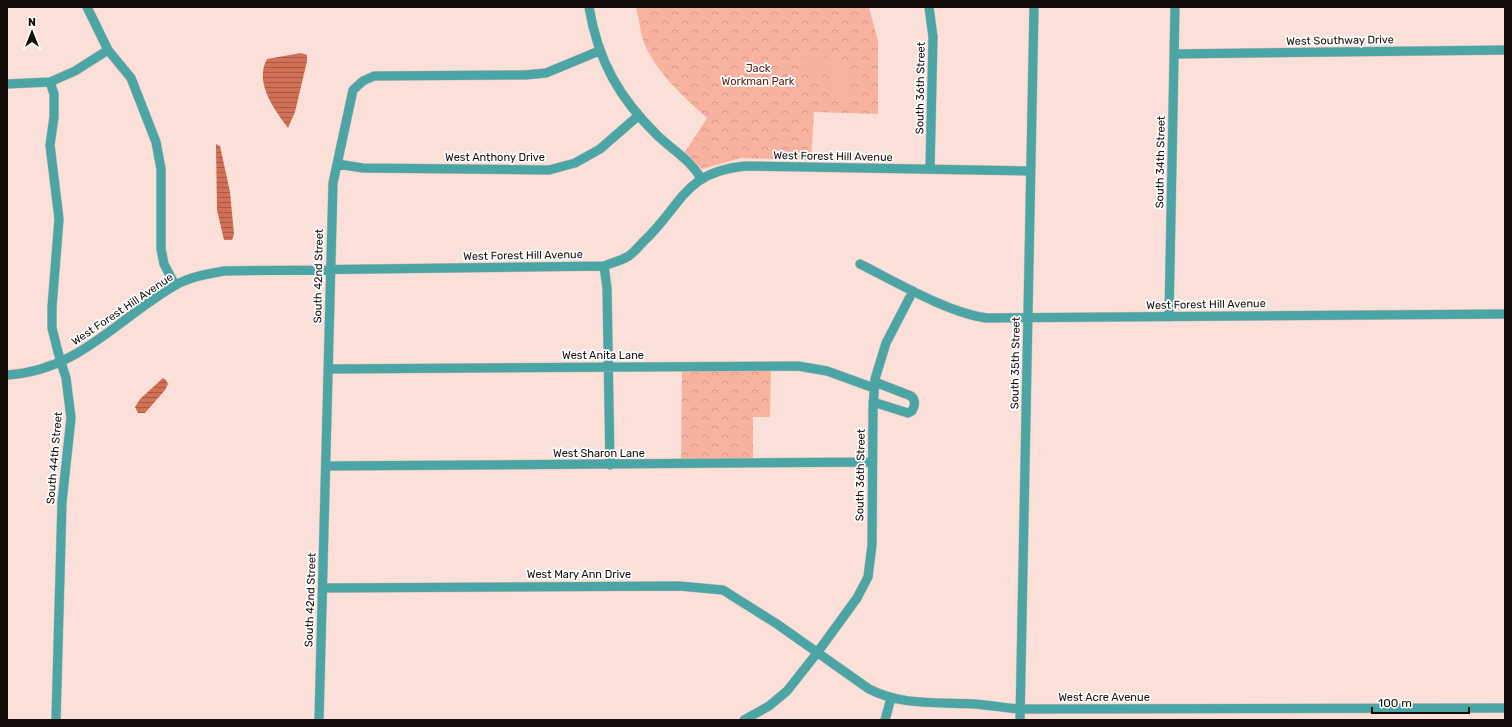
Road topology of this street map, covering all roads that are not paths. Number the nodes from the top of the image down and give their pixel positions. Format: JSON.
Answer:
{"nodes":[{"id":1,"x":87,"y":7,"type":"edge"},
{"id":2,"x":589,"y":7,"type":"edge"},
{"id":3,"x":930,"y":7,"type":"edge"},
{"id":4,"x":1034,"y":7,"type":"edge"},
{"id":5,"x":1176,"y":7,"type":"edge"},
{"id":6,"x":108,"y":50,"type":"junction"},
{"id":7,"x":1505,"y":50,"type":"edge"},
{"id":8,"x":599,"y":51,"type":"junction"},
{"id":9,"x":1175,"y":54,"type":"junction"},
{"id":10,"x":50,"y":82,"type":"junction"},
{"id":11,"x":7,"y":84,"type":"edge"},
{"id":12,"x":638,"y":116,"type":"junction"},
{"id":13,"x":337,"y":164,"type":"junction"},
{"id":14,"x":930,"y":169,"type":"junction"},
{"id":15,"x":1029,"y":172,"type":"junction"},
{"id":16,"x":701,"y":178,"type":"junction"},
{"id":17,"x":860,"y":264,"type":"dead end"},
{"id":18,"x":604,"y":266,"type":"junction"},
{"id":19,"x":331,"y":270,"type":"junction"},
{"id":20,"x":175,"y":285,"type":"junction"},
{"id":21,"x":913,"y":291,"type":"junction"},
{"id":22,"x":1505,"y":314,"type":"edge"},
{"id":23,"x":1169,"y":317,"type":"junction"},
{"id":24,"x":1028,"y":319,"type":"junction"},
{"id":25,"x":62,"y":362,"type":"junction"},
{"id":26,"x":609,"y":367,"type":"junction"},
{"id":27,"x":328,"y":369,"type":"junction"},
{"id":28,"x":7,"y":375,"type":"edge"},
{"id":29,"x":874,"y":385,"type":"junction"},
{"id":30,"x":873,"y":402,"type":"junction"},
{"id":31,"x":872,"y":462,"type":"junction"},
{"id":32,"x":610,"y":465,"type":"junction"},
{"id":33,"x":326,"y":466,"type":"junction"},
{"id":34,"x":323,"y":588,"type":"junction"},
{"id":35,"x":817,"y":653,"type":"junction"},
{"id":36,"x":891,"y":698,"type":"junction"},
{"id":37,"x":1505,"y":708,"type":"edge"},
{"id":38,"x":1020,"y":709,"type":"junction"},
{"id":39,"x":56,"y":720,"type":"edge"},
{"id":40,"x":319,"y":720,"type":"edge"},
{"id":41,"x":744,"y":720,"type":"edge"},
{"id":42,"x":885,"y":720,"type":"edge"},
{"id":43,"x":1020,"y":720,"type":"edge"}],
"edges":[{"from":1,"to":6,"type":"street"},
{"from":2,"to":8,"type":"street"},
{"from":3,"to":14,"type":"street","name":"South 36th Street"},
{"from":4,"to":15,"type":"street","name":"South 35th Street"},
{"from":5,"to":9,"type":"street","name":"South 34th Street"},
{"from":6,"to":10,"type":"street"},
{"from":6,"to":20,"type":"street"},
{"from":7,"to":9,"type":"street","name":"West Southway Drive"},
{"from":8,"to":12,"type":"street"},
{"from":8,"to":13,"type":"street","name":"South 42nd Street"},
{"from":9,"to":23,"type":"street","name":"South 34th Street"},
{"from":10,"to":11,"type":"street"},
{"from":10,"to":25,"type":"street","name":"South 44th Street"},
{"from":12,"to":13,"type":"street","name":"West Anthony Drive"},
{"from":12,"to":16,"type":"street"},
{"from":13,"to":19,"type":"street","name":"South 42nd Street"},
{"from":14,"to":15,"type":"street","name":"West Forest Hill Avenue"},
{"from":14,"to":16,"type":"street","name":"West Forest Hill Avenue"},
{"from":15,"to":24,"type":"street","name":"South 35th Street"},
{"from":16,"to":18,"type":"street","name":"West Forest Hill Avenue"},
{"from":17,"to":21,"type":"street","name":"West Forest Hill Avenue"},
{"from":18,"to":19,"type":"street","name":"West Forest Hill Avenue"},
{"from":18,"to":26,"type":"street"},
{"from":19,"to":20,"type":"street","name":"West Forest Hill Avenue"},
{"from":19,"to":27,"type":"street","name":"South 42nd Street"},
{"from":20,"to":25,"type":"street","name":"West Forest Hill Avenue"},
{"from":21,"to":24,"type":"street","name":"West Forest Hill Avenue"},
{"from":21,"to":29,"type":"street","name":"South 36th Street"},
{"from":22,"to":23,"type":"street","name":"West Forest Hill Avenue"},
{"from":23,"to":24,"type":"street","name":"West Forest Hill Avenue"},
{"from":24,"to":38,"type":"street","name":"South 35th Street"},
{"from":25,"to":28,"type":"street","name":"West Forest Hill Avenue"},
{"from":25,"to":39,"type":"street","name":"South 44th Street"},
{"from":26,"to":27,"type":"street","name":"West Anita Lane"},
{"from":26,"to":29,"type":"street","name":"West Anita Lane"},
{"from":26,"to":32,"type":"street"},
{"from":27,"to":33,"type":"street","name":"South 42nd Street"},
{"from":29,"to":30,"type":"street","name":"South 36th Street"},
{"from":29,"to":30,"type":"street","name":"West Anita Lane"},
{"from":30,"to":31,"type":"street","name":"South 36th Street"},
{"from":31,"to":32,"type":"street","name":"West Sharon Lane"},
{"from":31,"to":35,"type":"street","name":"South 36th Street"},
{"from":32,"to":33,"type":"street","name":"West Sharon Lane"},
{"from":33,"to":34,"type":"street","name":"South 42nd Street"},
{"from":34,"to":35,"type":"street","name":"West Mary Ann Drive"},
{"from":34,"to":40,"type":"street","name":"South 42nd Street"},
{"from":35,"to":36,"type":"street","name":"West Acre Avenue"},
{"from":35,"to":41,"type":"street"},
{"from":36,"to":38,"type":"street","name":"West Acre Avenue"},
{"from":36,"to":42,"type":"street"},
{"from":37,"to":38,"type":"street","name":"West Acre Avenue"},
{"from":38,"to":43,"type":"street","name":"South 35th Street"}]}
